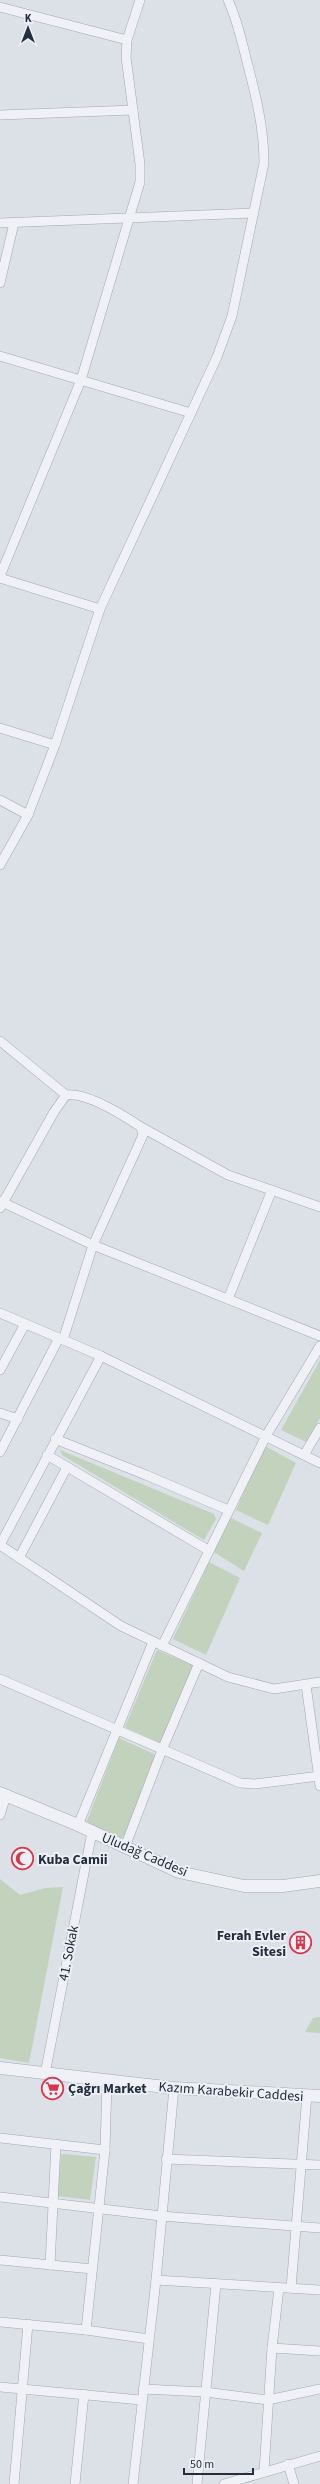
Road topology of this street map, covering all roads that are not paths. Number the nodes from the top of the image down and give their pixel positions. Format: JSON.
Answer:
{"nodes":[{"id":1,"x":140,"y":0,"type":"edge"},
{"id":2,"x":228,"y":0,"type":"edge"},
{"id":3,"x":0,"y":7,"type":"edge"},
{"id":4,"x":127,"y":40,"type":"junction"},
{"id":5,"x":133,"y":110,"type":"junction"},
{"id":6,"x":0,"y":115,"type":"edge"},
{"id":7,"x":254,"y":213,"type":"junction"},
{"id":8,"x":128,"y":217,"type":"junction"},
{"id":9,"x":0,"y":223,"type":"edge"},
{"id":10,"x":14,"y":223,"type":"junction"},
{"id":11,"x":0,"y":283,"type":"edge"},
{"id":12,"x":0,"y":356,"type":"edge"},
{"id":13,"x":81,"y":380,"type":"junction"},
{"id":14,"x":191,"y":413,"type":"junction"},
{"id":15,"x":0,"y":577,"type":"edge"},
{"id":16,"x":100,"y":609,"type":"junction"},
{"id":17,"x":0,"y":728,"type":"edge"},
{"id":18,"x":56,"y":745,"type":"junction"},
{"id":19,"x":0,"y":800,"type":"edge"},
{"id":20,"x":28,"y":815,"type":"junction"},
{"id":21,"x":0,"y":865,"type":"edge"},
{"id":22,"x":0,"y":1041,"type":"edge"},
{"id":23,"x":66,"y":1095,"type":"junction"},
{"id":24,"x":141,"y":1127,"type":"junction"},
{"id":25,"x":272,"y":1190,"type":"junction"},
{"id":26,"x":1,"y":1204,"type":"edge"},
{"id":27,"x":320,"y":1207,"type":"edge"},
{"id":28,"x":94,"y":1244,"type":"junction"},
{"id":29,"x":228,"y":1299,"type":"junction"},
{"id":30,"x":0,"y":1313,"type":"edge"},
{"id":31,"x":25,"y":1324,"type":"junction"},
{"id":32,"x":320,"y":1336,"type":"edge"},
{"id":33,"x":61,"y":1339,"type":"junction"},
{"id":34,"x":320,"y":1346,"type":"edge"},
{"id":35,"x":101,"y":1356,"type":"junction"},
{"id":36,"x":0,"y":1370,"type":"edge"},
{"id":37,"x":0,"y":1413,"type":"edge"},
{"id":38,"x":18,"y":1419,"type":"junction"},
{"id":39,"x":320,"y":1428,"type":"edge"},
{"id":40,"x":266,"y":1436,"type":"junction"},
{"id":41,"x":55,"y":1439,"type":"junction"},
{"id":42,"x":0,"y":1452,"type":"edge"},
{"id":43,"x":47,"y":1455,"type":"junction"},
{"id":44,"x":304,"y":1455,"type":"junction"},
{"id":45,"x":320,"y":1463,"type":"edge"},
{"id":46,"x":67,"y":1467,"type":"junction"},
{"id":47,"x":228,"y":1510,"type":"junction"},
{"id":48,"x":0,"y":1542,"type":"edge"},
{"id":49,"x":208,"y":1550,"type":"junction"},
{"id":50,"x":18,"y":1558,"type":"junction"},
{"id":51,"x":153,"y":1642,"type":"junction"},
{"id":52,"x":162,"y":1646,"type":"junction"},
{"id":53,"x":199,"y":1663,"type":"junction"},
{"id":54,"x":0,"y":1679,"type":"edge"},
{"id":55,"x":320,"y":1682,"type":"edge"},
{"id":56,"x":306,"y":1685,"type":"junction"},
{"id":57,"x":116,"y":1730,"type":"junction"},
{"id":58,"x":162,"y":1750,"type":"junction"},
{"id":59,"x":319,"y":1776,"type":"edge"},
{"id":60,"x":320,"y":1786,"type":"edge"},
{"id":61,"x":3,"y":1794,"type":"edge"},
{"id":62,"x":0,"y":1815,"type":"edge"},
{"id":63,"x":78,"y":1825,"type":"junction"},
{"id":64,"x":92,"y":1832,"type":"junction"},
{"id":65,"x":125,"y":1847,"type":"junction"},
{"id":66,"x":320,"y":1881,"type":"edge"},
{"id":67,"x":0,"y":2068,"type":"edge"},
{"id":68,"x":45,"y":2074,"type":"junction"},
{"id":69,"x":107,"y":2081,"type":"junction"},
{"id":70,"x":174,"y":2088,"type":"junction"},
{"id":71,"x":307,"y":2096,"type":"junction"},
{"id":72,"x":320,"y":2096,"type":"edge"},
{"id":73,"x":0,"y":2138,"type":"edge"},
{"id":74,"x":56,"y":2144,"type":"junction"},
{"id":75,"x":105,"y":2150,"type":"junction"},
{"id":76,"x":166,"y":2159,"type":"junction"},
{"id":77,"x":302,"y":2163,"type":"junction"},
{"id":78,"x":320,"y":2165,"type":"edge"},
{"id":79,"x":0,"y":2197,"type":"edge"},
{"id":80,"x":52,"y":2204,"type":"junction"},
{"id":81,"x":98,"y":2209,"type":"junction"},
{"id":82,"x":161,"y":2216,"type":"junction"},
{"id":83,"x":296,"y":2227,"type":"junction"},
{"id":84,"x":320,"y":2228,"type":"edge"},
{"id":85,"x":0,"y":2260,"type":"edge"},
{"id":86,"x":50,"y":2265,"type":"junction"},
{"id":87,"x":92,"y":2270,"type":"junction"},
{"id":88,"x":156,"y":2280,"type":"junction"},
{"id":89,"x":216,"y":2284,"type":"junction"},
{"id":90,"x":279,"y":2288,"type":"junction"},
{"id":91,"x":291,"y":2288,"type":"junction"},
{"id":92,"x":320,"y":2290,"type":"edge"},
{"id":93,"x":0,"y":2322,"type":"edge"},
{"id":94,"x":28,"y":2324,"type":"junction"},
{"id":95,"x":86,"y":2330,"type":"junction"},
{"id":96,"x":149,"y":2339,"type":"junction"},
{"id":97,"x":272,"y":2348,"type":"junction"},
{"id":98,"x":320,"y":2351,"type":"edge"},
{"id":99,"x":0,"y":2387,"type":"edge"},
{"id":100,"x":21,"y":2389,"type":"junction"},
{"id":101,"x":142,"y":2389,"type":"junction"},
{"id":102,"x":320,"y":2390,"type":"edge"},
{"id":103,"x":205,"y":2392,"type":"junction"},
{"id":104,"x":84,"y":2394,"type":"junction"},
{"id":105,"x":141,"y":2400,"type":"junction"},
{"id":106,"x":268,"y":2400,"type":"junction"},
{"id":107,"x":320,"y":2456,"type":"edge"},
{"id":108,"x":288,"y":2464,"type":"junction"},
{"id":109,"x":264,"y":2471,"type":"junction"},
{"id":110,"x":14,"y":2484,"type":"edge"},
{"id":111,"x":75,"y":2484,"type":"edge"},
{"id":112,"x":133,"y":2484,"type":"edge"},
{"id":113,"x":197,"y":2484,"type":"edge"},
{"id":114,"x":224,"y":2484,"type":"edge"},
{"id":115,"x":294,"y":2484,"type":"edge"}],
"edges":[{"from":1,"to":4,"type":"street"},
{"from":2,"to":7,"type":"street"},
{"from":3,"to":4,"type":"street"},
{"from":4,"to":5,"type":"street"},
{"from":5,"to":6,"type":"street"},
{"from":5,"to":8,"type":"street"},
{"from":7,"to":8,"type":"street"},
{"from":7,"to":14,"type":"street"},
{"from":8,"to":10,"type":"street"},
{"from":8,"to":13,"type":"street"},
{"from":9,"to":10,"type":"street"},
{"from":10,"to":11,"type":"street"},
{"from":12,"to":13,"type":"street"},
{"from":13,"to":14,"type":"street"},
{"from":13,"to":15,"type":"street"},
{"from":14,"to":16,"type":"street"},
{"from":15,"to":16,"type":"street"},
{"from":16,"to":18,"type":"street"},
{"from":17,"to":18,"type":"street"},
{"from":18,"to":20,"type":"street"},
{"from":19,"to":20,"type":"street"},
{"from":20,"to":21,"type":"street"},
{"from":22,"to":23,"type":"street"},
{"from":23,"to":24,"type":"street"},
{"from":23,"to":26,"type":"street"},
{"from":24,"to":25,"type":"street"},
{"from":24,"to":28,"type":"street"},
{"from":25,"to":27,"type":"street"},
{"from":25,"to":29,"type":"street"},
{"from":26,"to":28,"type":"street"},
{"from":28,"to":29,"type":"street"},
{"from":28,"to":33,"type":"street"},
{"from":29,"to":32,"type":"street"},
{"from":30,"to":31,"type":"street"},
{"from":31,"to":33,"type":"street"},
{"from":31,"to":36,"type":"street"},
{"from":33,"to":35,"type":"street"},
{"from":33,"to":38,"type":"street"},
{"from":34,"to":40,"type":"street"},
{"from":35,"to":40,"type":"street"},
{"from":35,"to":41,"type":"street"},
{"from":37,"to":38,"type":"street"},
{"from":38,"to":42,"type":"street"},
{"from":39,"to":44,"type":"street"},
{"from":40,"to":44,"type":"street"},
{"from":40,"to":47,"type":"street"},
{"from":41,"to":43,"type":"street"},
{"from":41,"to":47,"type":"street"},
{"from":43,"to":46,"type":"street"},
{"from":43,"to":48,"type":"street"},
{"from":44,"to":45,"type":"street"},
{"from":46,"to":49,"type":"street"},
{"from":46,"to":50,"type":"street"},
{"from":47,"to":49,"type":"street"},
{"from":48,"to":50,"type":"street"},
{"from":49,"to":52,"type":"street"},
{"from":50,"to":51,"type":"street"},
{"from":51,"to":52,"type":"street"},
{"from":51,"to":57,"type":"street"},
{"from":52,"to":53,"type":"street"},
{"from":53,"to":56,"type":"street"},
{"from":53,"to":58,"type":"street"},
{"from":54,"to":57,"type":"street"},
{"from":55,"to":56,"type":"street"},
{"from":56,"to":59,"type":"street"},
{"from":57,"to":58,"type":"street"},
{"from":57,"to":63,"type":"street"},
{"from":58,"to":59,"type":"street"},
{"from":58,"to":65,"type":"street"},
{"from":59,"to":60,"type":"street"},
{"from":61,"to":62,"type":"street"},
{"from":61,"to":63,"type":"street","name":"Uludağ Caddesi"},
{"from":63,"to":64,"type":"street","name":"Uludağ Caddesi"},
{"from":64,"to":65,"type":"street","name":"Uludağ Caddesi"},
{"from":64,"to":68,"type":"street","name":"41. Sokak"},
{"from":65,"to":66,"type":"street","name":"Uludağ Caddesi"},
{"from":67,"to":68,"type":"street","name":"Kazım Karabekir Caddesi"},
{"from":68,"to":69,"type":"street","name":"Kazım Karabekir Caddesi"},
{"from":69,"to":70,"type":"street","name":"Kazım Karabekir Caddesi"},
{"from":69,"to":75,"type":"street"},
{"from":70,"to":71,"type":"street","name":"Kazım Karabekir Caddesi"},
{"from":70,"to":76,"type":"street"},
{"from":71,"to":72,"type":"street","name":"Kazım Karabekir Caddesi"},
{"from":71,"to":77,"type":"street"},
{"from":73,"to":74,"type":"street"},
{"from":74,"to":75,"type":"street"},
{"from":74,"to":80,"type":"street"},
{"from":75,"to":81,"type":"street"},
{"from":76,"to":77,"type":"street"},
{"from":76,"to":82,"type":"street"},
{"from":77,"to":78,"type":"street"},
{"from":77,"to":83,"type":"street"},
{"from":79,"to":80,"type":"street"},
{"from":80,"to":81,"type":"street"},
{"from":80,"to":86,"type":"street"},
{"from":81,"to":82,"type":"street"},
{"from":81,"to":87,"type":"street"},
{"from":82,"to":83,"type":"street"},
{"from":82,"to":88,"type":"street"},
{"from":83,"to":84,"type":"street"},
{"from":83,"to":91,"type":"street"},
{"from":85,"to":86,"type":"street"},
{"from":86,"to":87,"type":"street"},
{"from":87,"to":95,"type":"street"},
{"from":88,"to":89,"type":"street"},
{"from":88,"to":96,"type":"street"},
{"from":89,"to":90,"type":"street"},
{"from":89,"to":103,"type":"street"},
{"from":90,"to":91,"type":"street"},
{"from":90,"to":97,"type":"street"},
{"from":91,"to":92,"type":"street"},
{"from":93,"to":94,"type":"street"},
{"from":94,"to":95,"type":"street"},
{"from":94,"to":100,"type":"street"},
{"from":95,"to":96,"type":"street"},
{"from":96,"to":101,"type":"street"},
{"from":97,"to":98,"type":"street"},
{"from":97,"to":106,"type":"street"},
{"from":99,"to":100,"type":"street"},
{"from":100,"to":104,"type":"street"},
{"from":100,"to":110,"type":"street"},
{"from":101,"to":103,"type":"street"},
{"from":101,"to":105,"type":"street"},
{"from":102,"to":106,"type":"street"},
{"from":103,"to":106,"type":"street"},
{"from":103,"to":113,"type":"street"},
{"from":104,"to":105,"type":"street"},
{"from":104,"to":111,"type":"street"},
{"from":105,"to":112,"type":"street"},
{"from":106,"to":109,"type":"street"},
{"from":107,"to":108,"type":"street"},
{"from":108,"to":109,"type":"street"},
{"from":108,"to":115,"type":"street"},
{"from":109,"to":114,"type":"street"}]}
